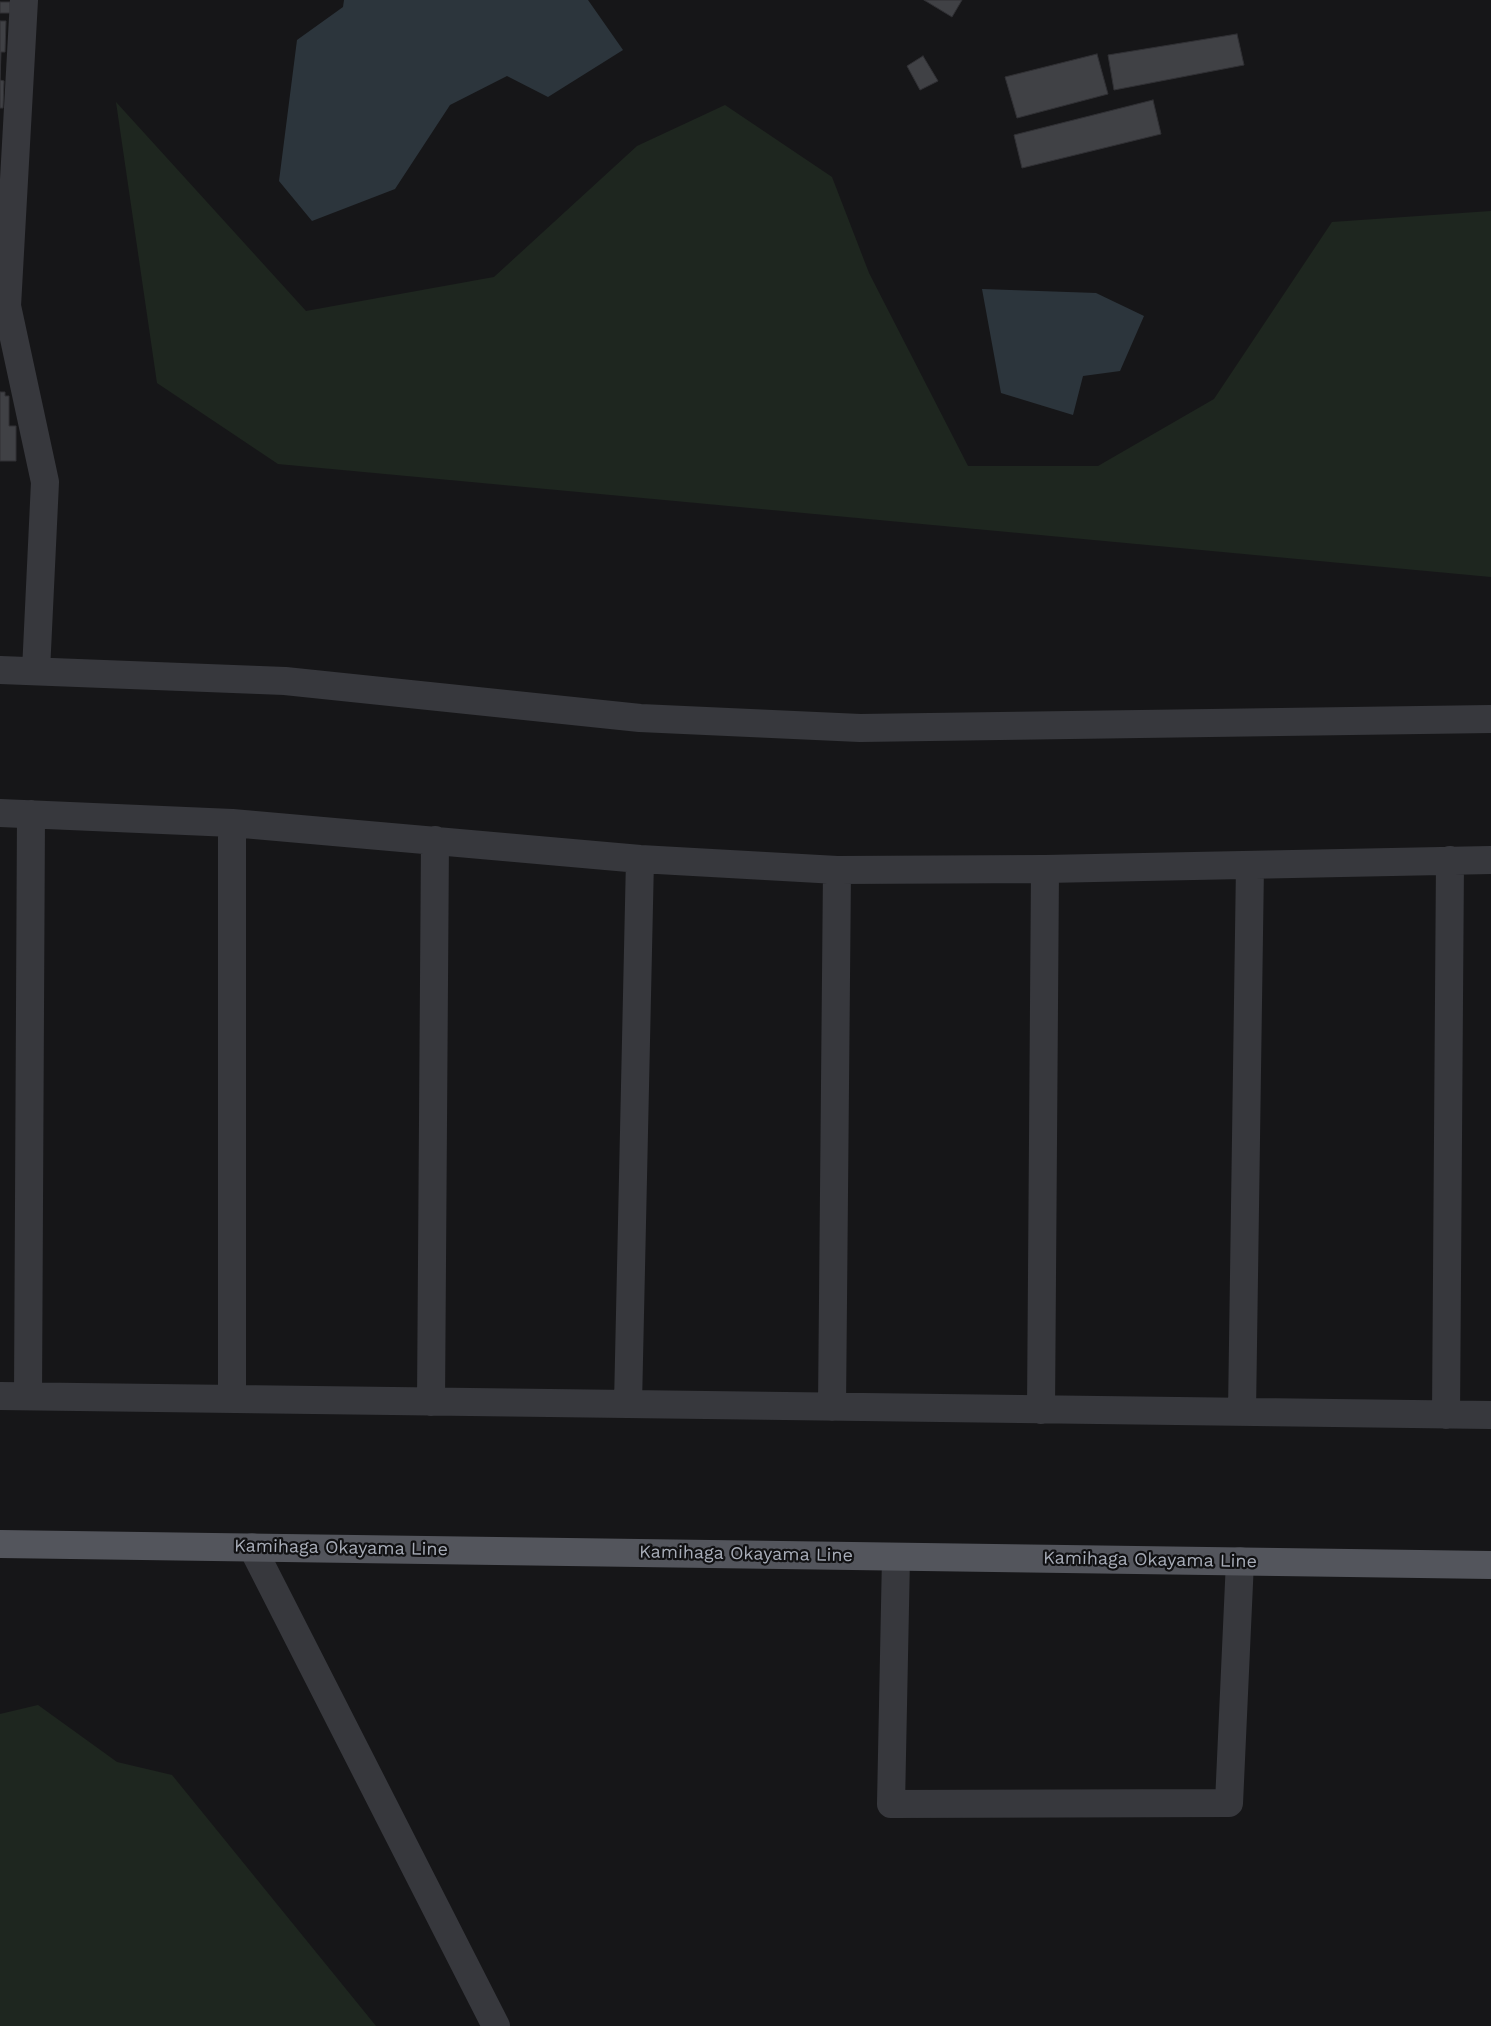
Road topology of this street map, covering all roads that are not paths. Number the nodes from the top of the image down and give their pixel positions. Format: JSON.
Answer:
{"nodes":[{"id":1,"x":24,"y":0,"type":"edge"},
{"id":2,"x":0,"y":670,"type":"edge"},
{"id":3,"x":36,"y":671,"type":"junction"},
{"id":4,"x":1491,"y":719,"type":"edge"},
{"id":5,"x":0,"y":813,"type":"edge"},
{"id":6,"x":30,"y":814,"type":"junction"},
{"id":7,"x":232,"y":823,"type":"junction"},
{"id":8,"x":435,"y":840,"type":"junction"},
{"id":9,"x":640,"y":859,"type":"junction"},
{"id":10,"x":1450,"y":860,"type":"junction"},
{"id":11,"x":1491,"y":860,"type":"edge"},
{"id":12,"x":1250,"y":865,"type":"junction"},
{"id":13,"x":1045,"y":869,"type":"junction"},
{"id":14,"x":837,"y":870,"type":"junction"},
{"id":15,"x":0,"y":1396,"type":"edge"},
{"id":16,"x":28,"y":1396,"type":"junction"},
{"id":17,"x":232,"y":1399,"type":"junction"},
{"id":18,"x":431,"y":1402,"type":"junction"},
{"id":19,"x":628,"y":1404,"type":"junction"},
{"id":20,"x":832,"y":1407,"type":"junction"},
{"id":21,"x":1041,"y":1410,"type":"junction"},
{"id":22,"x":1242,"y":1412,"type":"junction"},
{"id":23,"x":1446,"y":1415,"type":"junction"},
{"id":24,"x":1491,"y":1415,"type":"edge"},
{"id":25,"x":0,"y":1544,"type":"edge"},
{"id":26,"x":252,"y":1547,"type":"junction"},
{"id":27,"x":896,"y":1557,"type":"junction"},
{"id":28,"x":1240,"y":1561,"type":"junction"},
{"id":29,"x":1491,"y":1565,"type":"edge"},
{"id":30,"x":496,"y":2026,"type":"edge"}],
"edges":[{"from":1,"to":3,"type":"street"},
{"from":2,"to":3,"type":"street"},
{"from":3,"to":4,"type":"street"},
{"from":5,"to":6,"type":"street"},
{"from":6,"to":7,"type":"street"},
{"from":6,"to":16,"type":"street"},
{"from":7,"to":8,"type":"street"},
{"from":7,"to":17,"type":"street"},
{"from":8,"to":9,"type":"street"},
{"from":8,"to":18,"type":"street"},
{"from":9,"to":14,"type":"street"},
{"from":9,"to":19,"type":"street"},
{"from":10,"to":11,"type":"street"},
{"from":10,"to":12,"type":"street"},
{"from":10,"to":23,"type":"street"},
{"from":12,"to":13,"type":"street"},
{"from":12,"to":22,"type":"street"},
{"from":13,"to":14,"type":"street"},
{"from":13,"to":21,"type":"street"},
{"from":14,"to":20,"type":"street"},
{"from":15,"to":16,"type":"street"},
{"from":16,"to":17,"type":"street"},
{"from":17,"to":18,"type":"street"},
{"from":18,"to":19,"type":"street"},
{"from":19,"to":20,"type":"street"},
{"from":20,"to":21,"type":"street"},
{"from":21,"to":22,"type":"street"},
{"from":22,"to":23,"type":"street"},
{"from":23,"to":24,"type":"street"},
{"from":25,"to":26,"type":"main road","name":"Kamihaga Okayama Line"},
{"from":26,"to":27,"type":"main road","name":"Kamihaga Okayama Line"},
{"from":26,"to":30,"type":"street"},
{"from":27,"to":28,"type":"main road","name":"Kamihaga Okayama Line"},
{"from":27,"to":28,"type":"street"},
{"from":28,"to":29,"type":"main road","name":"Kamihaga Okayama Line"}]}
